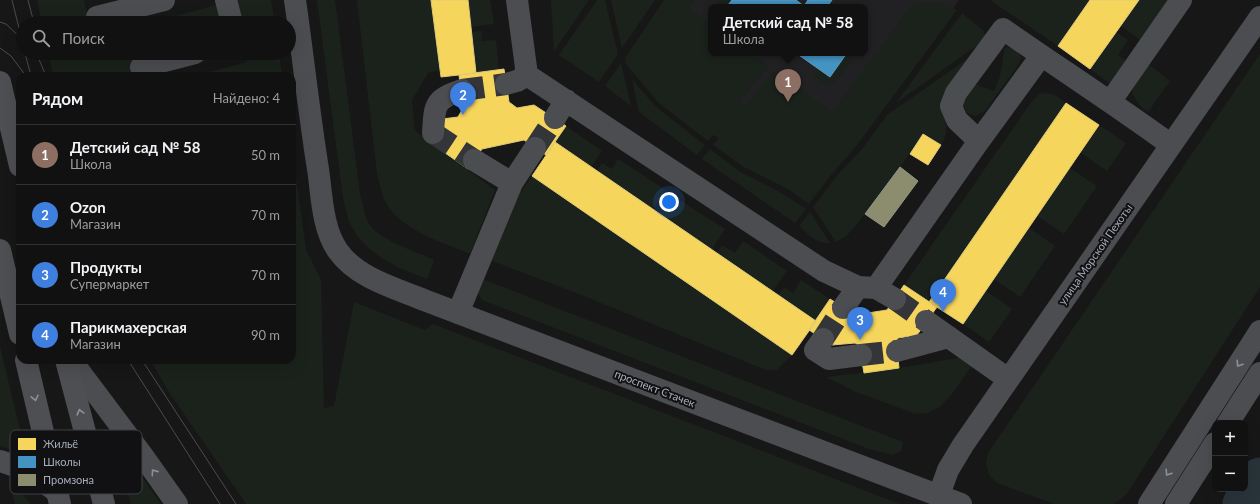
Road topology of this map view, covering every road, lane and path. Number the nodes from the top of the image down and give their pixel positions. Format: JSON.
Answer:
{"nodes":[{"id":1,"x":164,"y":0,"type":"edge"},
{"id":2,"x":226,"y":0,"type":"edge"},
{"id":3,"x":295,"y":0,"type":"edge"},
{"id":4,"x":517,"y":0,"type":"edge"},
{"id":5,"x":1181,"y":0,"type":"edge"},
{"id":6,"x":101,"y":16,"type":"edge"},
{"id":7,"x":230,"y":16,"type":"edge"},
{"id":8,"x":1260,"y":17,"type":"edge"},
{"id":9,"x":1041,"y":56,"type":"junction"},
{"id":10,"x":168,"y":60,"type":"edge"},
{"id":11,"x":141,"y":67,"type":"dead end"},
{"id":12,"x":527,"y":75,"type":"junction"},
{"id":13,"x":0,"y":82,"type":"edge"},
{"id":14,"x":506,"y":84,"type":"tunnel mouth"},
{"id":15,"x":462,"y":90,"type":"tunnel mouth"},
{"id":16,"x":566,"y":100,"type":"junction"},
{"id":17,"x":1110,"y":102,"type":"junction"},
{"id":18,"x":555,"y":118,"type":"tunnel mouth"},
{"id":19,"x":433,"y":133,"type":"dead end"},
{"id":20,"x":979,"y":141,"type":"junction"},
{"id":21,"x":1171,"y":145,"type":"junction"},
{"id":22,"x":535,"y":148,"type":"tunnel mouth"},
{"id":23,"x":16,"y":149,"type":"edge"},
{"id":24,"x":474,"y":160,"type":"tunnel mouth"},
{"id":25,"x":512,"y":183,"type":"junction"},
{"id":26,"x":0,"y":250,"type":"edge"},
{"id":27,"x":867,"y":288,"type":"junction"},
{"id":28,"x":6,"y":294,"type":"edge"},
{"id":29,"x":895,"y":299,"type":"tunnel mouth"},
{"id":30,"x":843,"y":308,"type":"tunnel mouth"},
{"id":31,"x":458,"y":313,"type":"junction"},
{"id":32,"x":926,"y":321,"type":"tunnel mouth"},
{"id":33,"x":16,"y":323,"type":"edge"},
{"id":34,"x":1260,"y":331,"type":"edge"},
{"id":35,"x":949,"y":337,"type":"junction"},
{"id":36,"x":823,"y":339,"type":"tunnel mouth"},
{"id":37,"x":897,"y":350,"type":"tunnel mouth"},
{"id":38,"x":861,"y":355,"type":"tunnel mouth"},
{"id":39,"x":27,"y":364,"type":"edge"},
{"id":40,"x":67,"y":364,"type":"edge"},
{"id":41,"x":74,"y":364,"type":"edge"},
{"id":42,"x":1260,"y":373,"type":"edge"},
{"id":43,"x":1008,"y":379,"type":"junction"},
{"id":44,"x":1230,"y":420,"type":"edge"},
{"id":45,"x":43,"y":430,"type":"edge"},
{"id":46,"x":84,"y":430,"type":"edge"},
{"id":47,"x":124,"y":430,"type":"edge"},
{"id":48,"x":1212,"y":448,"type":"edge"},
{"id":49,"x":142,"y":455,"type":"edge"},
{"id":50,"x":0,"y":461,"type":"edge"},
{"id":51,"x":10,"y":464,"type":"edge"},
{"id":52,"x":101,"y":494,"type":"edge"},
{"id":53,"x":939,"y":495,"type":"junction"},
{"id":54,"x":104,"y":504,"type":"edge"},
{"id":55,"x":177,"y":504,"type":"edge"},
{"id":56,"x":961,"y":504,"type":"edge"},
{"id":57,"x":1149,"y":504,"type":"edge"},
{"id":58,"x":1176,"y":504,"type":"edge"}],
"edges":[{"from":1,"to":6,"type":"street"},
{"from":2,"to":7,"type":"street"},
{"from":3,"to":31,"type":"street","name":"проспект Стачек"},
{"from":4,"to":12,"type":"street"},
{"from":5,"to":17,"type":"street"},
{"from":8,"to":21,"type":"street","name":"улица Морской Пехоты"},
{"from":9,"to":17,"type":"street"},
{"from":9,"to":20,"type":"street"},
{"from":9,"to":20,"type":"street"},
{"from":10,"to":11,"type":"street"},
{"from":12,"to":14,"type":"street"},
{"from":12,"to":16,"type":"street"},
{"from":13,"to":23,"type":"main road"},
{"from":15,"to":19,"type":"street"},
{"from":16,"to":18,"type":"street"},
{"from":16,"to":27,"type":"street"},
{"from":17,"to":21,"type":"street"},
{"from":20,"to":27,"type":"street"},
{"from":21,"to":43,"type":"street","name":"улица Морской Пехоты"},
{"from":22,"to":25,"type":"street"},
{"from":24,"to":25,"type":"street"},
{"from":25,"to":31,"type":"street"},
{"from":26,"to":28,"type":"main road"},
{"from":27,"to":29,"type":"street"},
{"from":27,"to":30,"type":"street"},
{"from":28,"to":33,"type":"main road"},
{"from":31,"to":53,"type":"street","name":"проспект Стачек"},
{"from":32,"to":35,"type":"street"},
{"from":34,"to":57,"type":"street","one_way":true},
{"from":35,"to":37,"type":"street"},
{"from":35,"to":43,"type":"street"},
{"from":36,"to":38,"type":"street"},
{"from":39,"to":45,"type":"main road","one_way":true},
{"from":46,"to":40,"type":"main road","one_way":true},
{"from":47,"to":41,"type":"street","one_way":true},
{"from":42,"to":44,"type":"street"},
{"from":43,"to":53,"type":"street","name":"улица Морской Пехоты"},
{"from":48,"to":58,"type":"street"},
{"from":55,"to":49,"type":"street","one_way":true},
{"from":50,"to":51,"type":"street"},
{"from":54,"to":52,"type":"main road","one_way":true},
{"from":53,"to":56,"type":"street","name":"проспект Стачек"}]}
